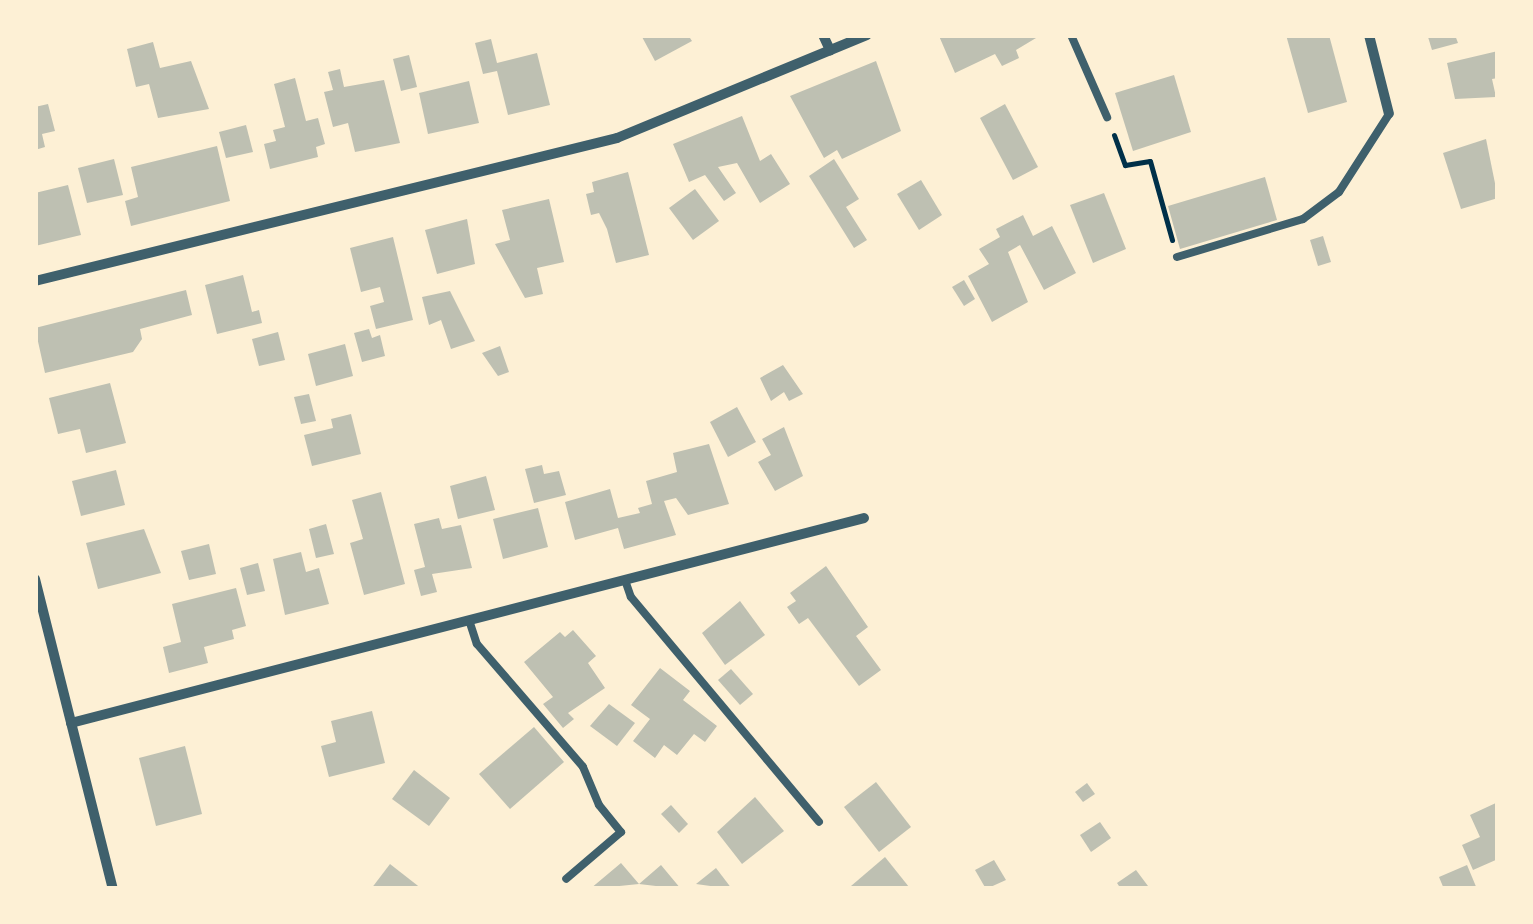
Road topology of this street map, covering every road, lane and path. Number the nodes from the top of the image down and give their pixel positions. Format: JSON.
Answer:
{"nodes":[{"id":1,"x":824,"y":35,"type":"edge"},
{"id":2,"x":867,"y":35,"type":"edge"},
{"id":3,"x":1071,"y":35,"type":"edge"},
{"id":4,"x":1369,"y":35,"type":"edge"},
{"id":5,"x":830,"y":50,"type":"junction"},
{"id":6,"x":1389,"y":114,"type":"joint"},
{"id":7,"x":1107,"y":117,"type":"joint"},
{"id":8,"x":1177,"y":257,"type":"joint"},
{"id":9,"x":35,"y":281,"type":"edge"},
{"id":10,"x":864,"y":518,"type":"dead end"},
{"id":11,"x":35,"y":579,"type":"edge"},
{"id":12,"x":625,"y":580,"type":"junction"},
{"id":13,"x":469,"y":620,"type":"junction"},
{"id":14,"x":71,"y":723,"type":"junction"},
{"id":15,"x":819,"y":822,"type":"dead end"},
{"id":16,"x":566,"y":879,"type":"dead end"},
{"id":17,"x":111,"y":888,"type":"edge"}],
"edges":[{"from":1,"to":5,"type":"street"},
{"from":2,"to":5,"type":"street"},
{"from":3,"to":7,"type":"lane"},
{"from":4,"to":6,"type":"street"},
{"from":5,"to":9,"type":"street"},
{"from":6,"to":8,"type":"lane"},
{"from":7,"to":8,"type":"path"},
{"from":10,"to":12,"type":"street"},
{"from":11,"to":14,"type":"street"},
{"from":12,"to":13,"type":"street"},
{"from":12,"to":15,"type":"lane"},
{"from":13,"to":14,"type":"street"},
{"from":13,"to":16,"type":"lane"},
{"from":14,"to":17,"type":"street"}]}
